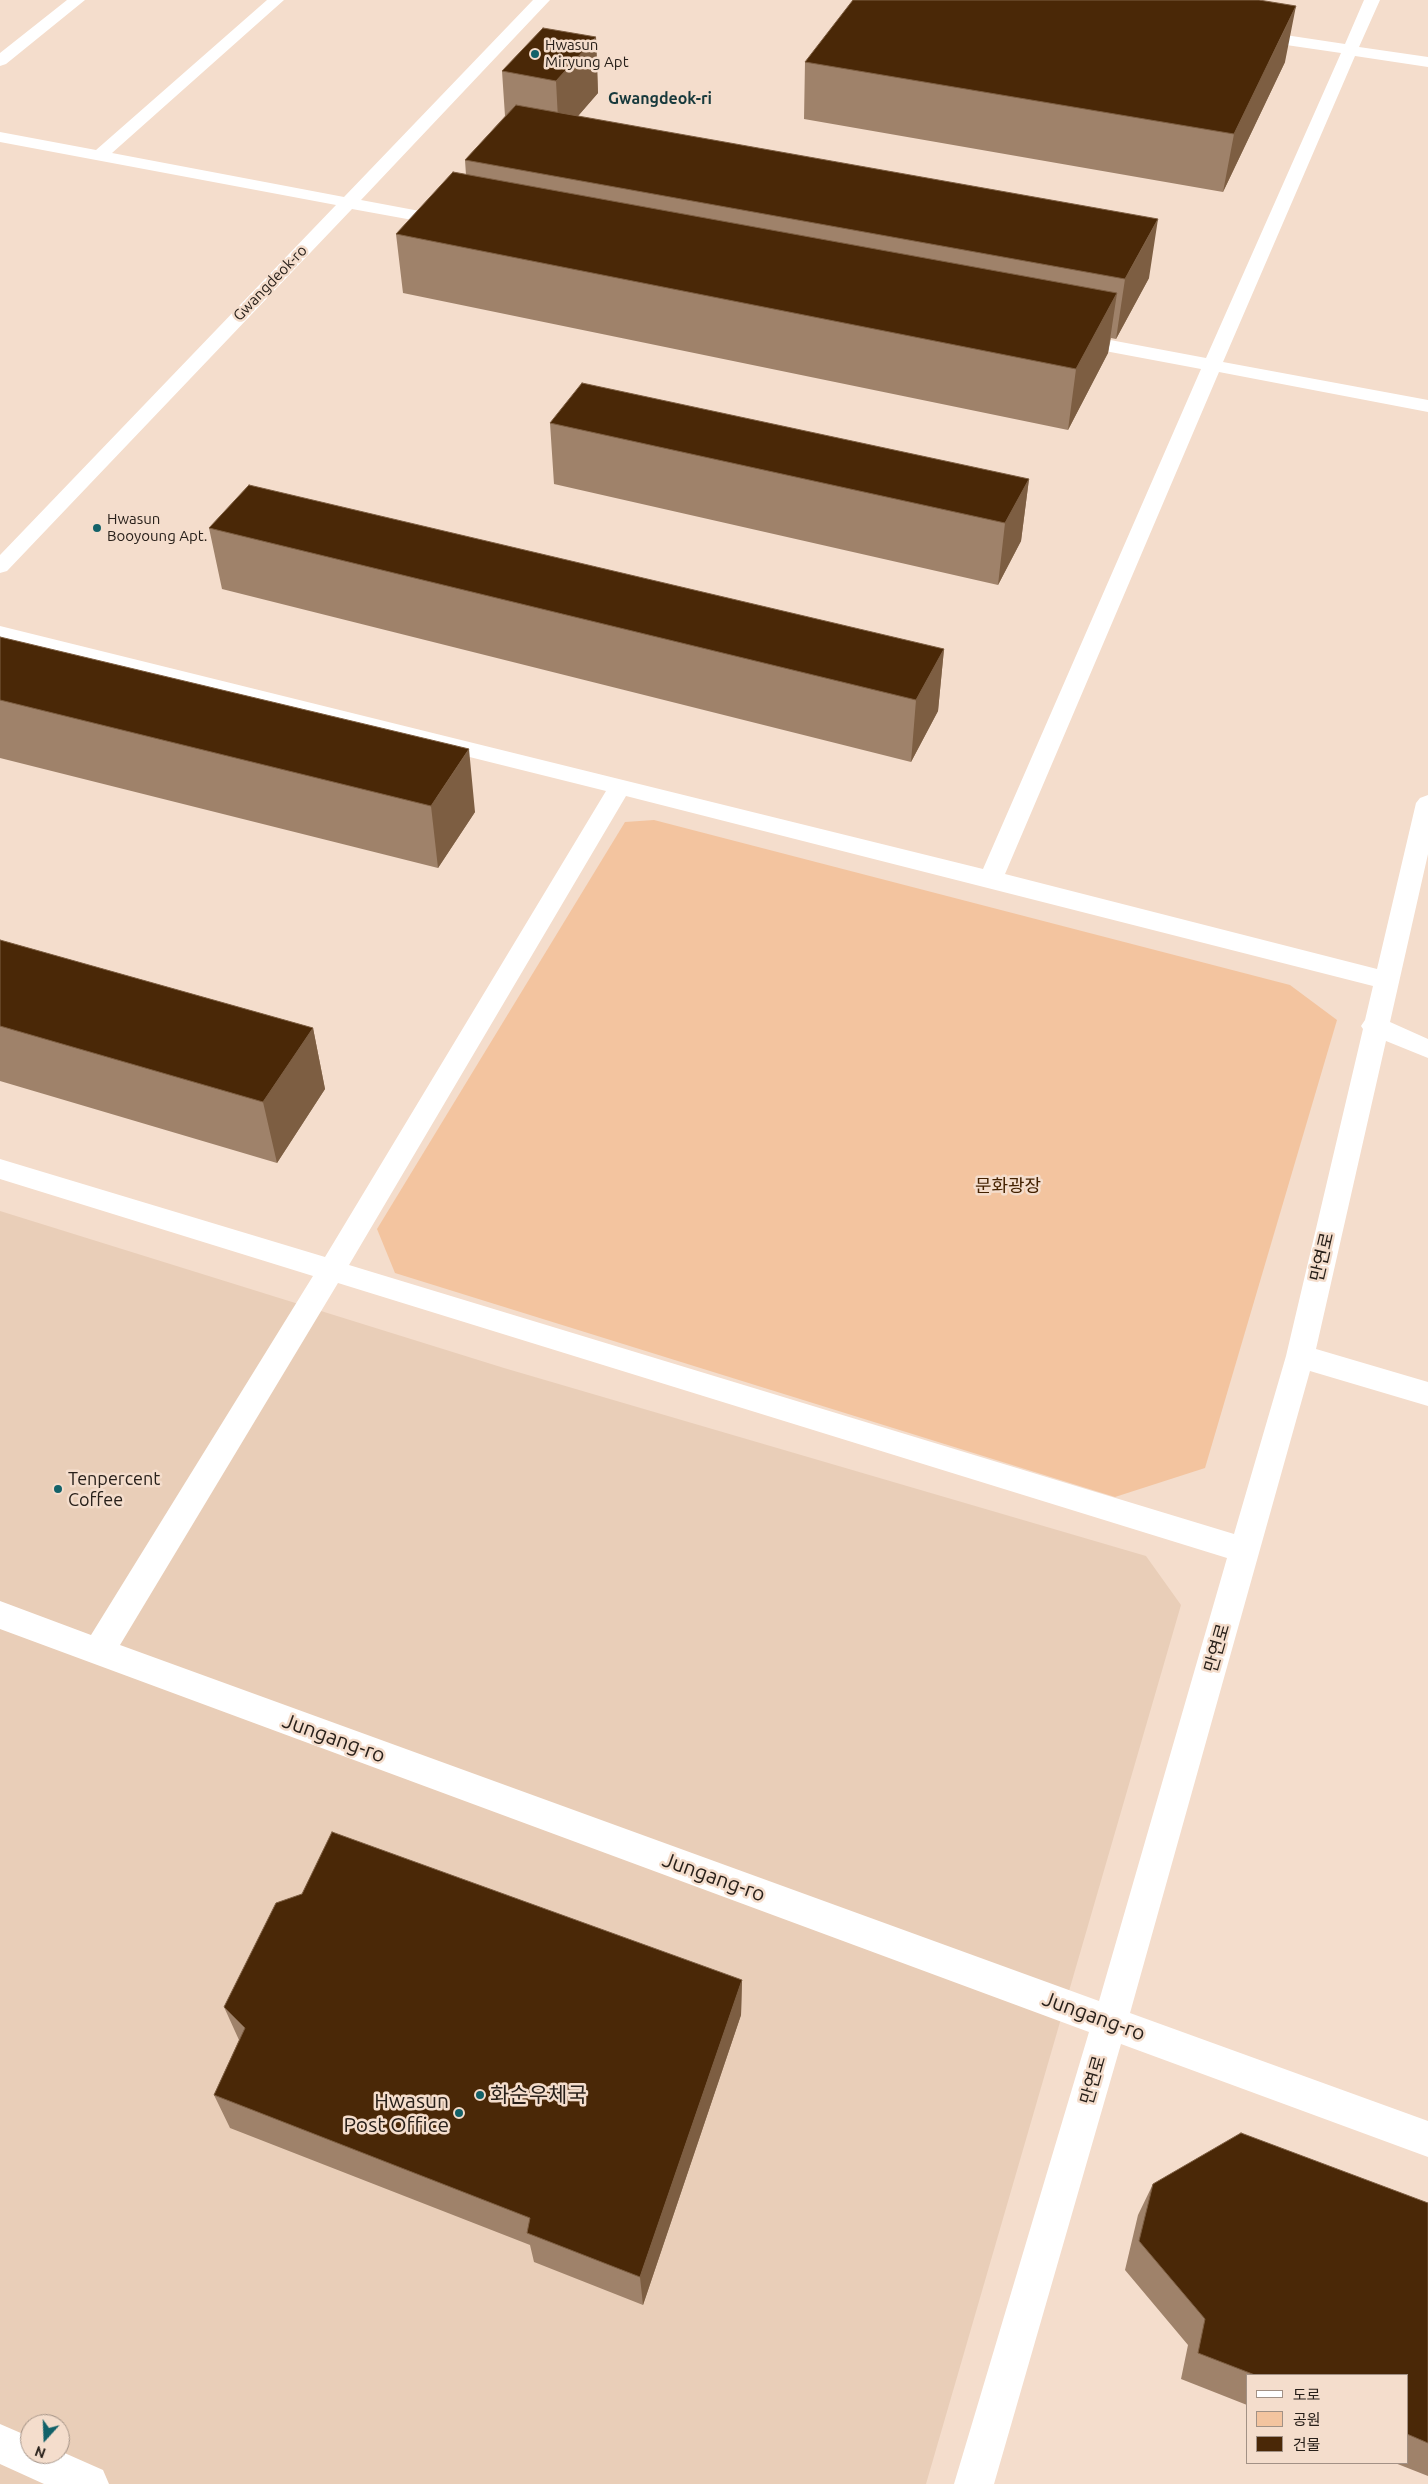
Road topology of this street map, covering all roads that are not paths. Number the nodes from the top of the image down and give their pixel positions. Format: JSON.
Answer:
{"nodes":[{"id":1,"x":77,"y":0,"type":"edge"},
{"id":2,"x":276,"y":0,"type":"edge"},
{"id":3,"x":542,"y":0,"type":"edge"},
{"id":4,"x":1372,"y":0,"type":"edge"},
{"id":5,"x":1233,"y":32,"type":"edge"},
{"id":6,"x":1350,"y":50,"type":"junction"},
{"id":7,"x":0,"y":60,"type":"edge"},
{"id":8,"x":1428,"y":62,"type":"edge"},
{"id":9,"x":0,"y":136,"type":"edge"},
{"id":10,"x":100,"y":156,"type":"junction"},
{"id":11,"x":347,"y":202,"type":"junction"},
{"id":12,"x":464,"y":224,"type":"edge"},
{"id":13,"x":1058,"y":336,"type":"edge"},
{"id":14,"x":1213,"y":366,"type":"junction"},
{"id":15,"x":1428,"y":406,"type":"edge"},
{"id":16,"x":0,"y":567,"type":"edge"},
{"id":17,"x":0,"y":633,"type":"edge"},
{"id":18,"x":620,"y":787,"type":"junction"},
{"id":19,"x":1428,"y":803,"type":"edge"},
{"id":20,"x":991,"y":879,"type":"junction"},
{"id":21,"x":1385,"y":980,"type":"junction"},
{"id":22,"x":1374,"y":1026,"type":"junction"},
{"id":23,"x":1428,"y":1049,"type":"edge"},
{"id":24,"x":0,"y":1169,"type":"edge"},
{"id":25,"x":330,"y":1271,"type":"junction"},
{"id":26,"x":1300,"y":1356,"type":"junction"},
{"id":27,"x":1428,"y":1394,"type":"edge"},
{"id":28,"x":1246,"y":1550,"type":"junction"},
{"id":29,"x":0,"y":1615,"type":"edge"},
{"id":30,"x":98,"y":1652,"type":"junction"},
{"id":31,"x":1110,"y":2022,"type":"junction"},
{"id":32,"x":1428,"y":2139,"type":"edge"},
{"id":33,"x":0,"y":2444,"type":"edge"},
{"id":34,"x":89,"y":2484,"type":"edge"},
{"id":35,"x":974,"y":2484,"type":"edge"}],
"edges":[{"from":1,"to":7,"type":"street"},
{"from":2,"to":10,"type":"street"},
{"from":3,"to":11,"type":"street","name":"Gwangdeok-ro"},
{"from":4,"to":6,"type":"street"},
{"from":5,"to":6,"type":"street"},
{"from":6,"to":8,"type":"street"},
{"from":6,"to":14,"type":"street"},
{"from":9,"to":10,"type":"street"},
{"from":10,"to":11,"type":"street"},
{"from":11,"to":12,"type":"street"},
{"from":11,"to":16,"type":"street","name":"Gwangdeok-ro"},
{"from":13,"to":14,"type":"street"},
{"from":14,"to":15,"type":"street"},
{"from":14,"to":20,"type":"street"},
{"from":17,"to":18,"type":"street"},
{"from":18,"to":20,"type":"street"},
{"from":18,"to":25,"type":"street"},
{"from":19,"to":21,"type":"street","name":"만연로"},
{"from":20,"to":21,"type":"street"},
{"from":21,"to":22,"type":"street","name":"만연로"},
{"from":22,"to":23,"type":"street"},
{"from":22,"to":26,"type":"street","name":"만연로"},
{"from":24,"to":25,"type":"street"},
{"from":25,"to":28,"type":"street"},
{"from":25,"to":30,"type":"street"},
{"from":26,"to":27,"type":"street"},
{"from":26,"to":28,"type":"street","name":"만연로"},
{"from":28,"to":31,"type":"street","name":"만연로"},
{"from":29,"to":30,"type":"street","name":"Jungang-ro"},
{"from":30,"to":31,"type":"street","name":"Jungang-ro"},
{"from":31,"to":32,"type":"street","name":"Jungang-ro"},
{"from":31,"to":35,"type":"street","name":"만연로"},
{"from":33,"to":34,"type":"street"}]}
